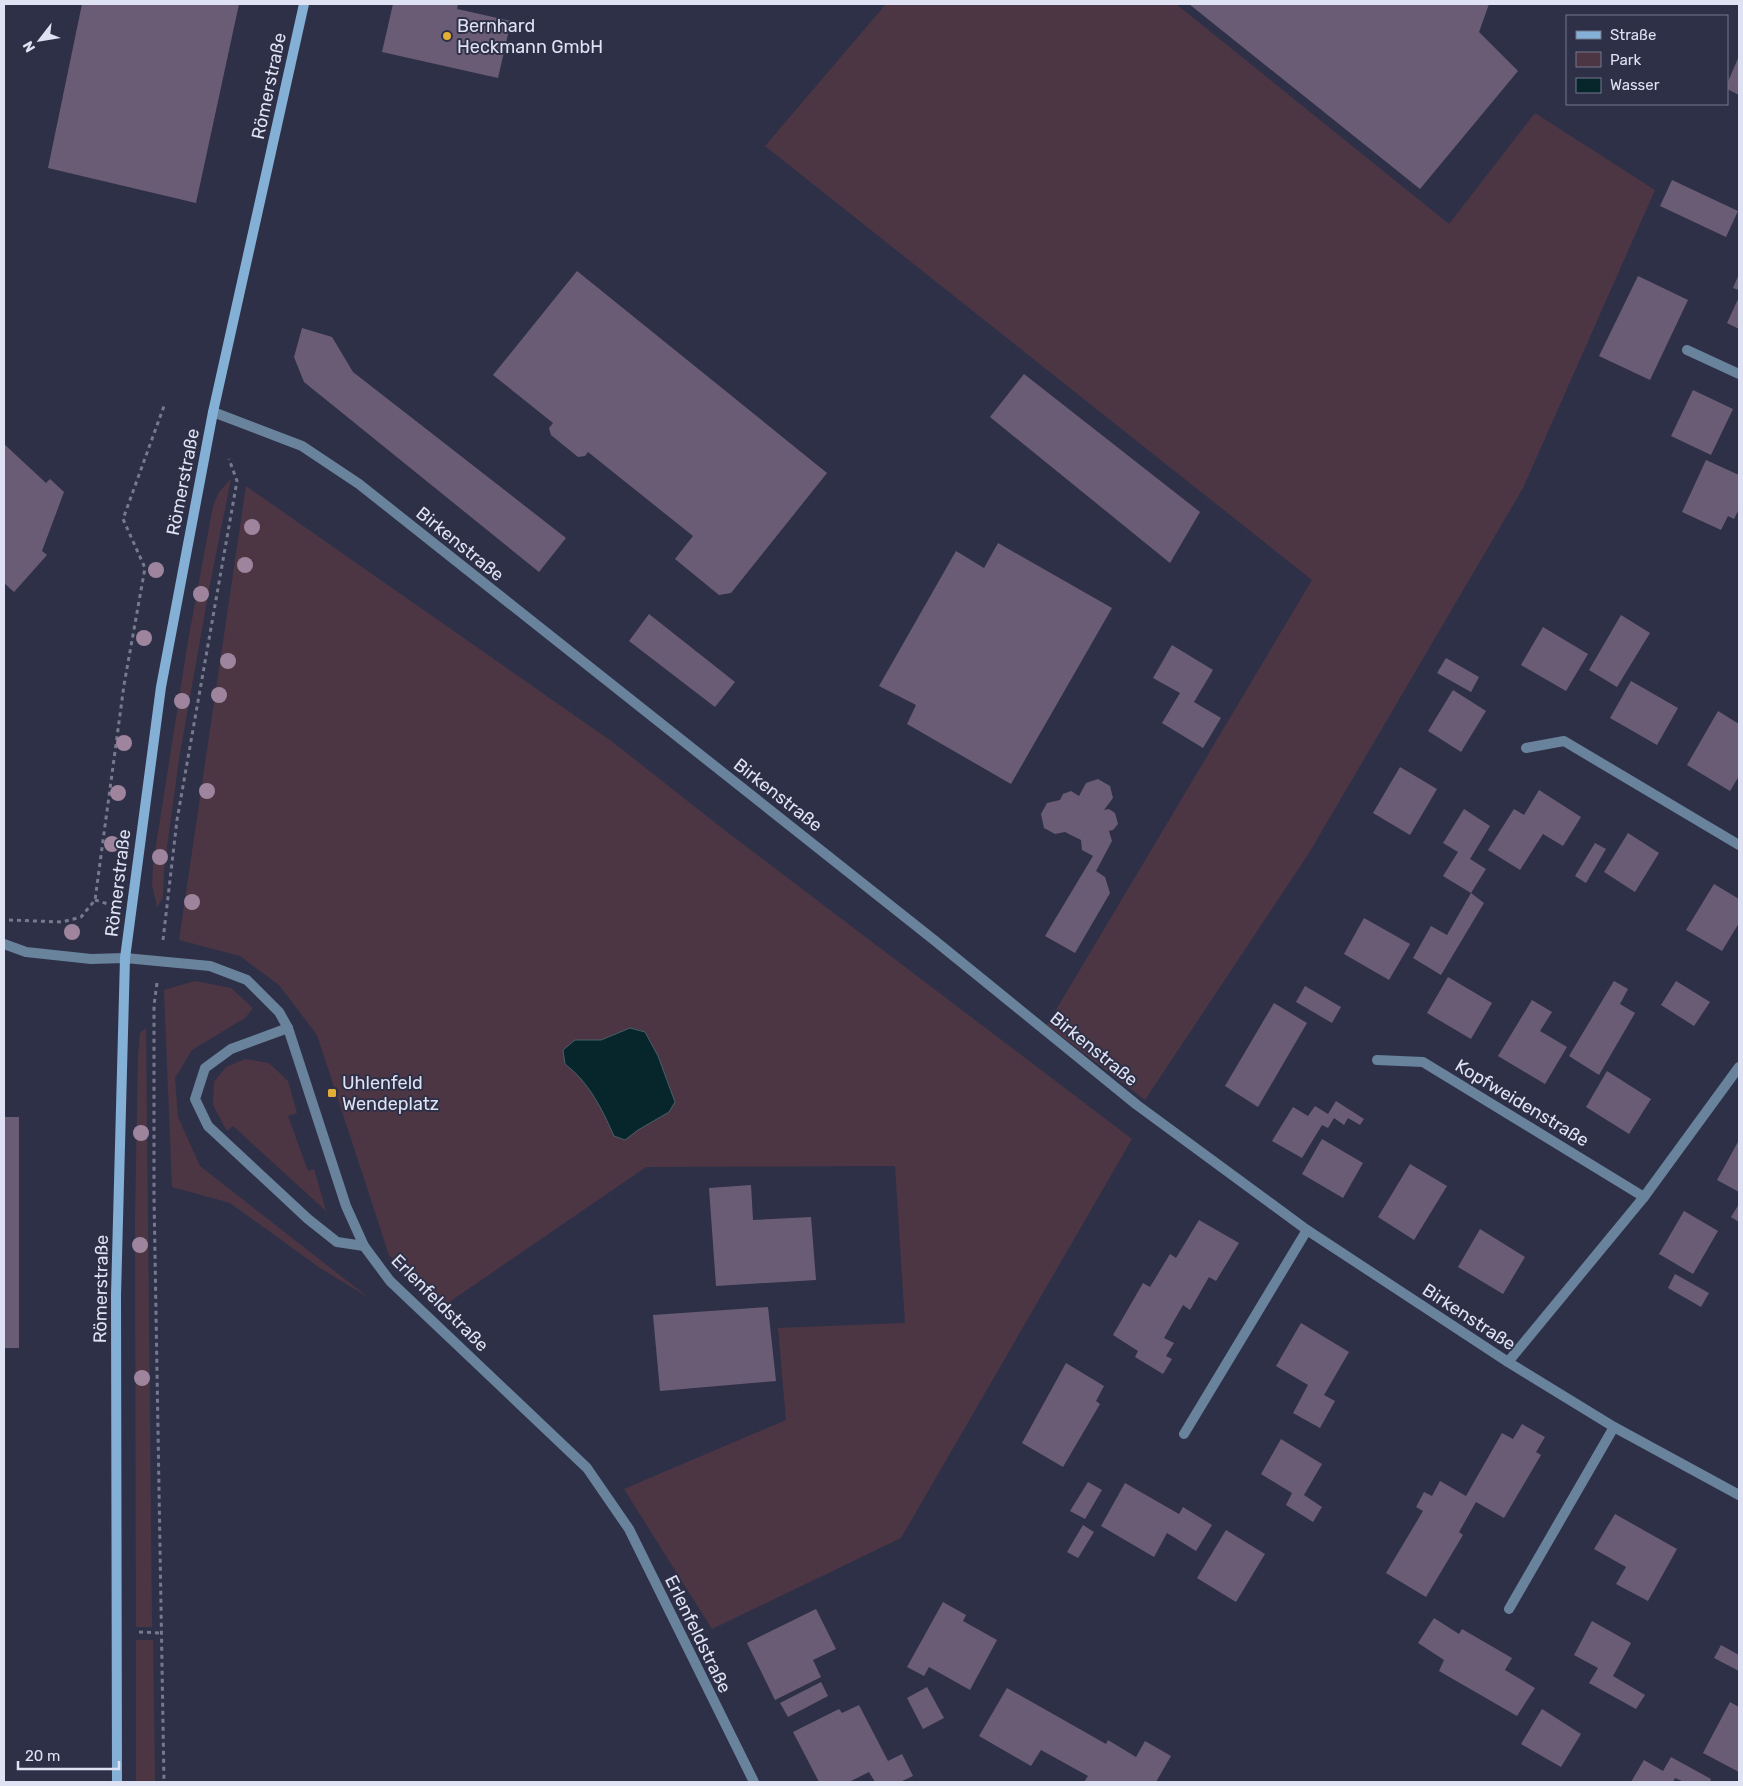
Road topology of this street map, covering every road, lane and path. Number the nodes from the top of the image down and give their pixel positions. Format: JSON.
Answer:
{"nodes":[{"id":1,"x":304,"y":4,"type":"edge"},
{"id":2,"x":1687,"y":350,"type":"dead end"},
{"id":3,"x":1739,"y":374,"type":"edge"},
{"id":4,"x":164,"y":406,"type":"dead end"},
{"id":5,"x":212,"y":412,"type":"junction"},
{"id":6,"x":228,"y":456,"type":"dead end"},
{"id":7,"x":1526,"y":748,"type":"dead end"},
{"id":8,"x":1739,"y":845,"type":"edge"},
{"id":9,"x":4,"y":922,"type":"edge"},
{"id":10,"x":4,"y":944,"type":"edge"},
{"id":11,"x":125,"y":958,"type":"junction"},
{"id":12,"x":161,"y":961,"type":"junction"},
{"id":13,"x":288,"y":1028,"type":"junction"},
{"id":14,"x":1377,"y":1060,"type":"dead end"},
{"id":15,"x":1739,"y":1067,"type":"edge"},
{"id":16,"x":1644,"y":1197,"type":"junction"},
{"id":17,"x":1308,"y":1230,"type":"junction"},
{"id":18,"x":364,"y":1246,"type":"junction"},
{"id":19,"x":1508,"y":1362,"type":"junction"},
{"id":20,"x":1614,"y":1427,"type":"junction"},
{"id":21,"x":1184,"y":1434,"type":"dead end"},
{"id":22,"x":1739,"y":1495,"type":"edge"},
{"id":23,"x":1509,"y":1609,"type":"dead end"},
{"id":24,"x":117,"y":1782,"type":"edge"},
{"id":25,"x":164,"y":1782,"type":"edge"},
{"id":26,"x":754,"y":1782,"type":"edge"}],
"edges":[{"from":1,"to":5,"type":"main road","name":"Römerstraße"},
{"from":2,"to":3,"type":"street"},
{"from":4,"to":9,"type":"path"},
{"from":5,"to":11,"type":"main road","name":"Römerstraße"},
{"from":5,"to":17,"type":"street","name":"Birkenstraße"},
{"from":6,"to":12,"type":"path"},
{"from":7,"to":8,"type":"street"},
{"from":10,"to":11,"type":"street","name":"Erlenfeldstraße"},
{"from":11,"to":12,"type":"street","name":"Erlenfeldstraße"},
{"from":11,"to":24,"type":"main road","name":"Römerstraße"},
{"from":12,"to":13,"type":"street","name":"Erlenfeldstraße"},
{"from":12,"to":25,"type":"path"},
{"from":13,"to":18,"type":"street","name":"Erlenfeldstraße"},
{"from":13,"to":18,"type":"street"},
{"from":14,"to":16,"type":"street","name":"Kopfweidenstraße"},
{"from":15,"to":16,"type":"street"},
{"from":16,"to":19,"type":"street"},
{"from":17,"to":19,"type":"street","name":"Birkenstraße"},
{"from":17,"to":21,"type":"street"},
{"from":18,"to":26,"type":"street","name":"Erlenfeldstraße"},
{"from":19,"to":20,"type":"street","name":"Birkenstraße"},
{"from":20,"to":22,"type":"street","name":"Birkenstraße"},
{"from":20,"to":23,"type":"street"}]}
